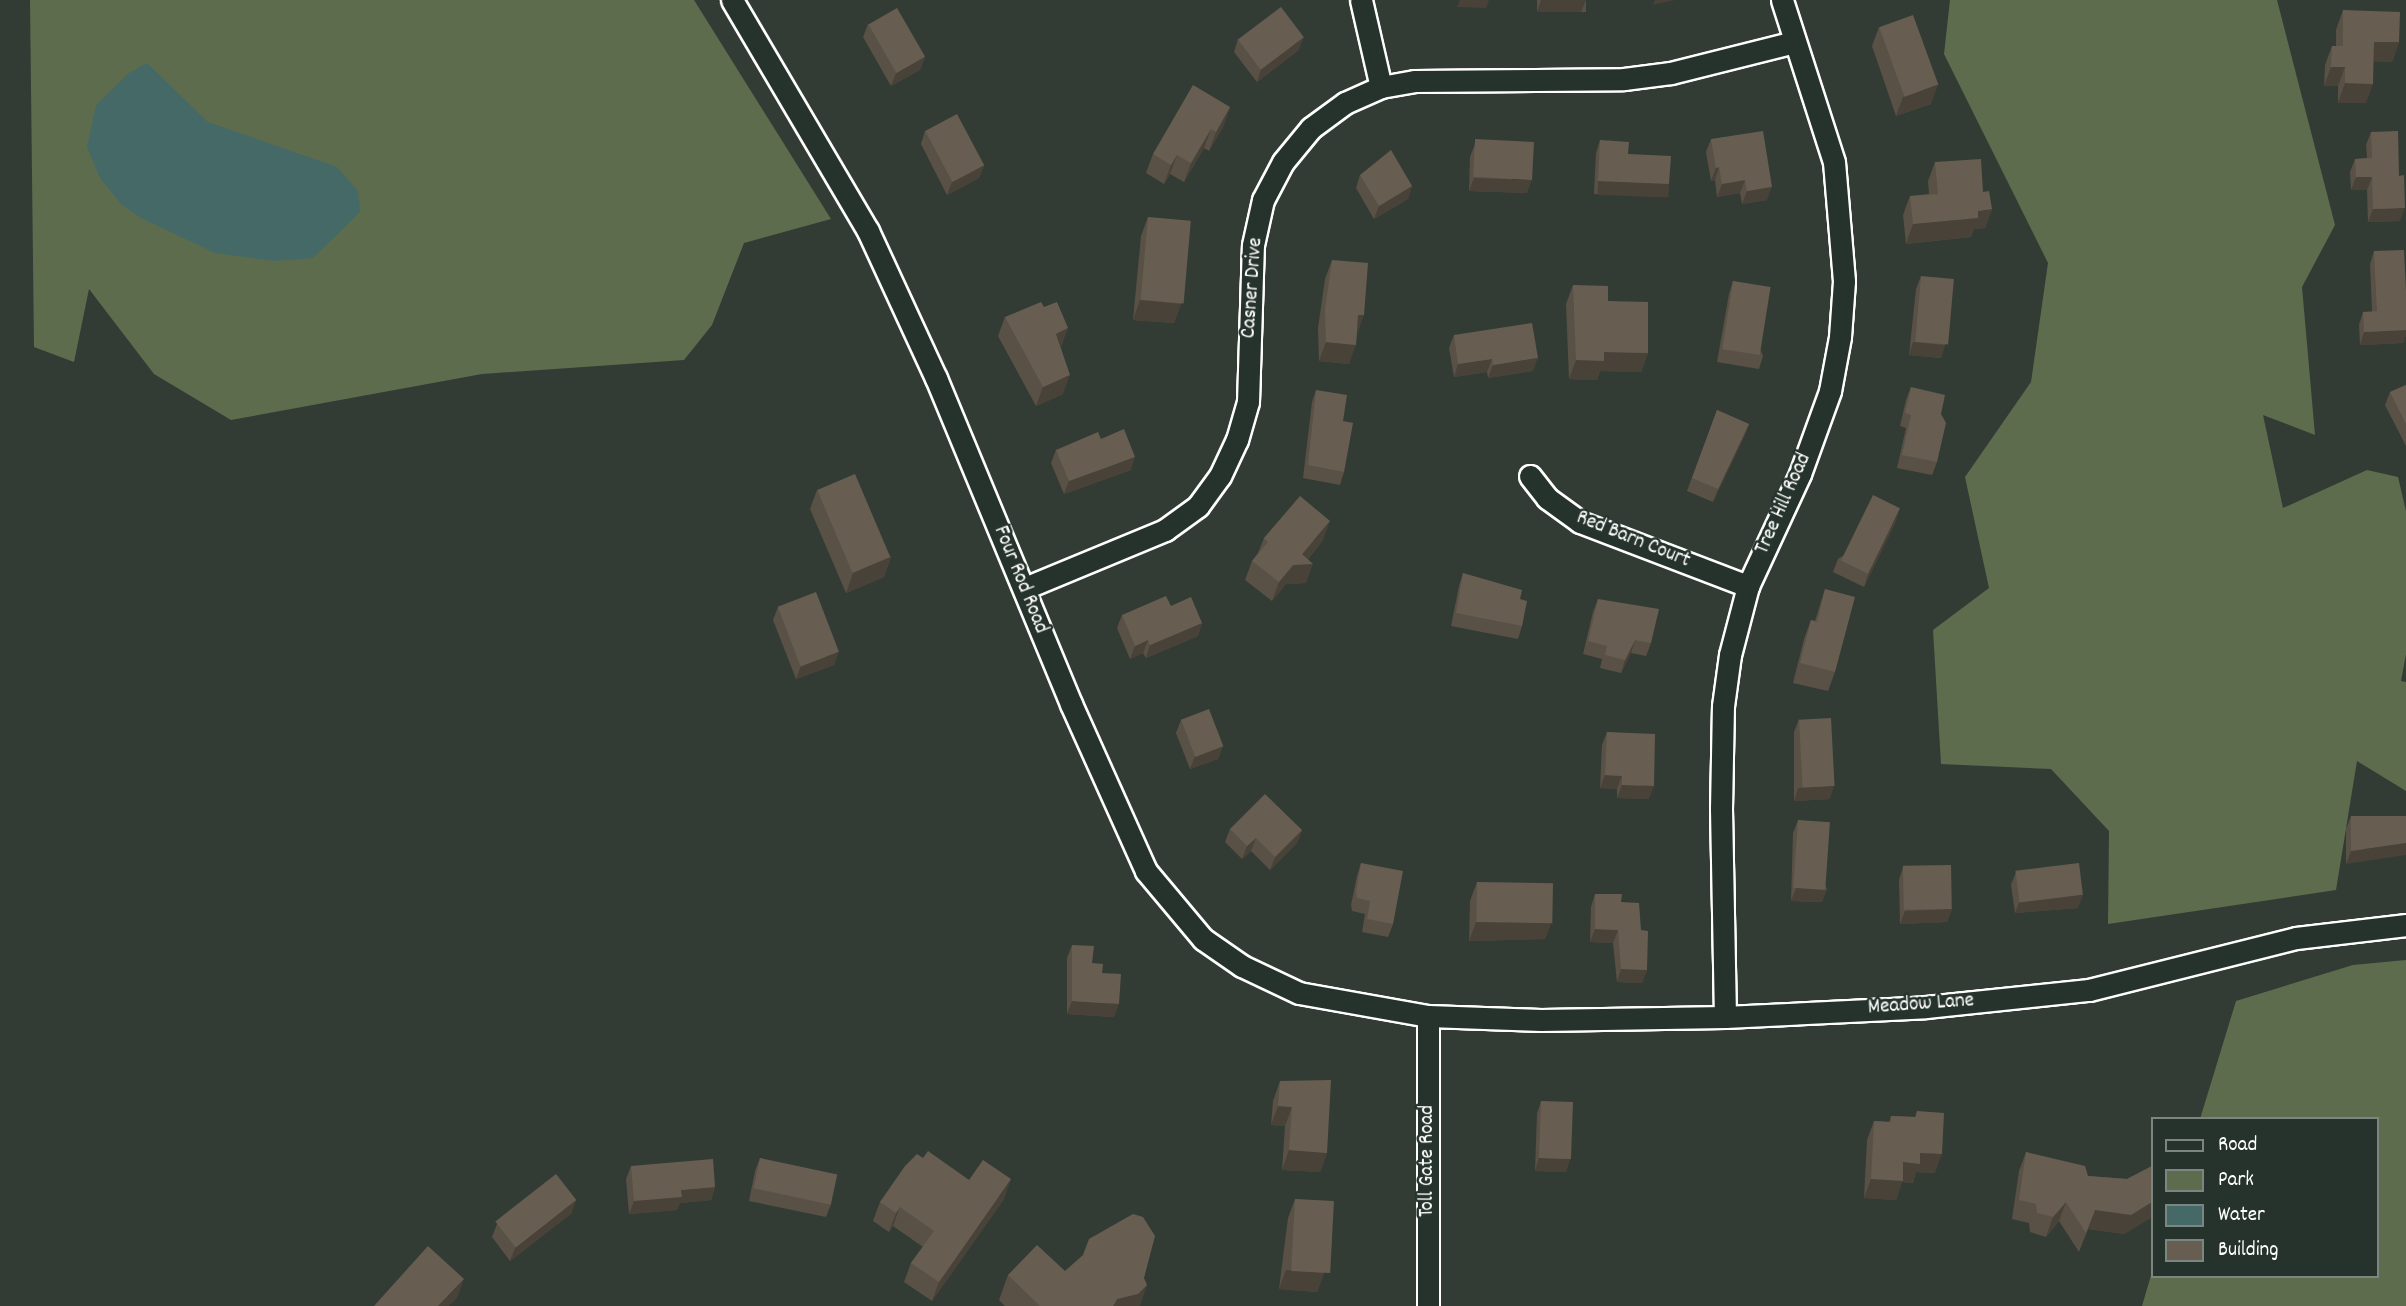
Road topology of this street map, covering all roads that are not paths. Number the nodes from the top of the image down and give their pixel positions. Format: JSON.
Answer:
{"nodes":[{"id":1,"x":732,"y":0,"type":"edge"},
{"id":2,"x":1361,"y":0,"type":"edge"},
{"id":3,"x":1782,"y":0,"type":"edge"},
{"id":4,"x":1794,"y":42,"type":"junction"},
{"id":5,"x":1381,"y":87,"type":"junction"},
{"id":6,"x":1530,"y":476,"type":"dead end"},
{"id":7,"x":1748,"y":586,"type":"junction"},
{"id":8,"x":1025,"y":588,"type":"junction"},
{"id":9,"x":2406,"y":925,"type":"edge"},
{"id":10,"x":1429,"y":1016,"type":"junction"},
{"id":11,"x":1725,"y":1017,"type":"junction"},
{"id":12,"x":1428,"y":1306,"type":"edge"}],
"edges":[{"from":1,"to":8,"type":"street","name":"Four Rod Road"},
{"from":2,"to":5,"type":"street"},
{"from":3,"to":4,"type":"street","name":"Tree Hill Road"},
{"from":4,"to":5,"type":"street","name":"Casner Drive"},
{"from":4,"to":7,"type":"street","name":"Tree Hill Road"},
{"from":5,"to":8,"type":"street","name":"Casner Drive"},
{"from":6,"to":7,"type":"street","name":"Red Barn Court"},
{"from":7,"to":11,"type":"street","name":"Tree Hill Road"},
{"from":8,"to":10,"type":"street","name":"Four Rod Road"},
{"from":9,"to":11,"type":"street","name":"Meadow Lane"},
{"from":10,"to":11,"type":"street","name":"Meadow Lane"},
{"from":10,"to":12,"type":"street","name":"Toll Gate Road"}]}
